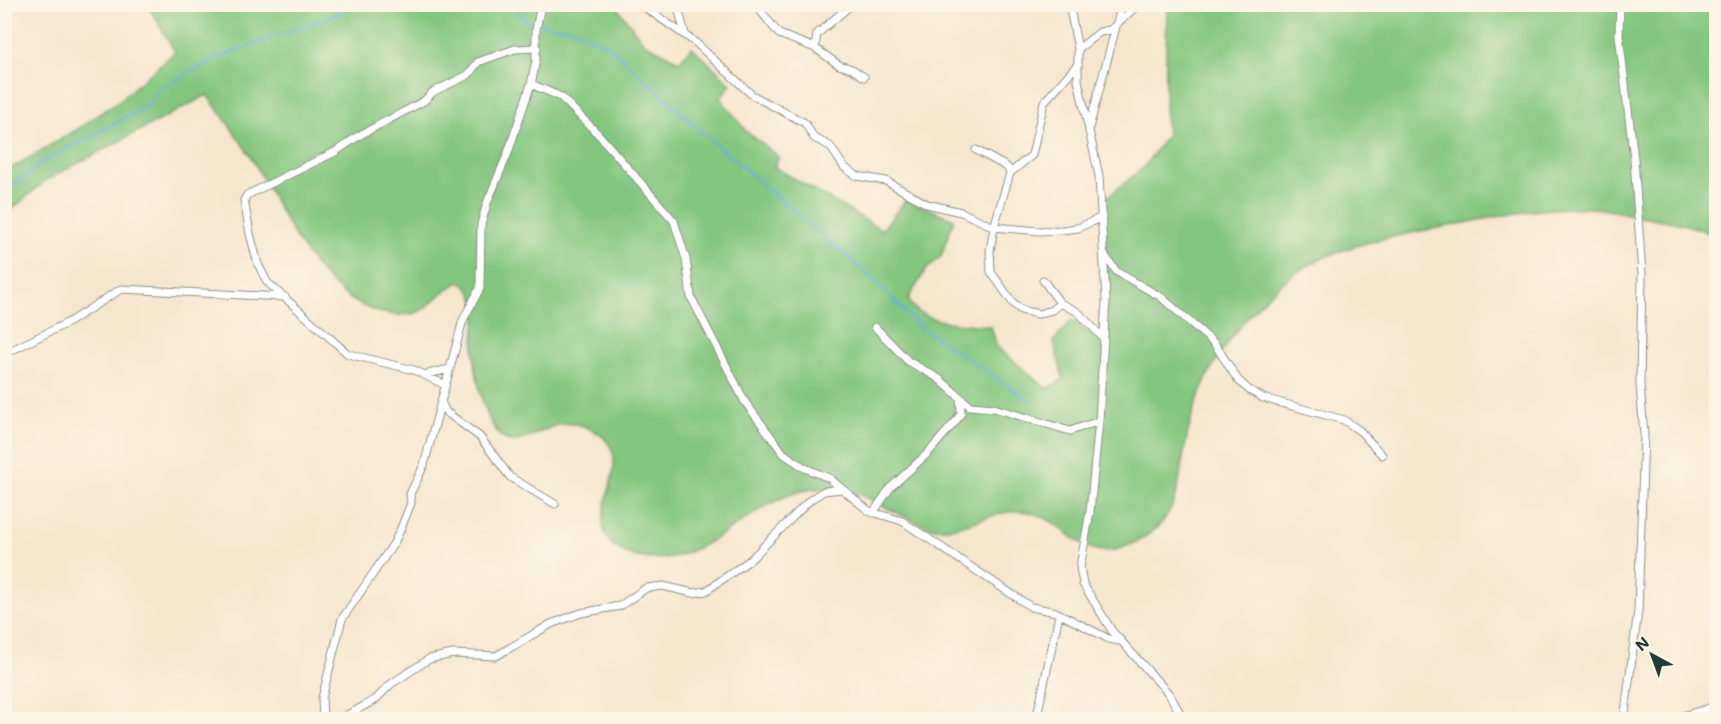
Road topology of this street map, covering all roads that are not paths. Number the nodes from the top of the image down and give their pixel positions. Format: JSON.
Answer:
{"nodes":[{"id":1,"x":541,"y":4,"type":"edge"},
{"id":2,"x":640,"y":4,"type":"edge"},
{"id":3,"x":676,"y":4,"type":"edge"},
{"id":4,"x":755,"y":4,"type":"edge"},
{"id":5,"x":852,"y":4,"type":"edge"},
{"id":6,"x":1069,"y":4,"type":"edge"},
{"id":7,"x":1122,"y":4,"type":"edge"},
{"id":8,"x":1139,"y":4,"type":"edge"},
{"id":9,"x":1620,"y":4,"type":"edge"},
{"id":10,"x":1119,"y":21,"type":"junction"},
{"id":11,"x":685,"y":34,"type":"junction"},
{"id":12,"x":537,"y":48,"type":"junction"},
{"id":13,"x":815,"y":48,"type":"junction"},
{"id":14,"x":1078,"y":49,"type":"junction"},
{"id":15,"x":1078,"y":64,"type":"junction"},
{"id":16,"x":864,"y":77,"type":"dead end"},
{"id":17,"x":531,"y":84,"type":"junction"},
{"id":18,"x":1089,"y":131,"type":"junction"},
{"id":19,"x":976,"y":150,"type":"dead end"},
{"id":20,"x":1011,"y":173,"type":"junction"},
{"id":21,"x":1102,"y":216,"type":"junction"},
{"id":22,"x":994,"y":227,"type":"junction"},
{"id":23,"x":1103,"y":253,"type":"junction"},
{"id":24,"x":1043,"y":280,"type":"dead end"},
{"id":25,"x":285,"y":297,"type":"junction"},
{"id":26,"x":1060,"y":303,"type":"junction"},
{"id":27,"x":875,"y":327,"type":"dead end"},
{"id":28,"x":1103,"y":338,"type":"junction"},
{"id":29,"x":4,"y":354,"type":"edge"},
{"id":30,"x":450,"y":369,"type":"junction"},
{"id":31,"x":427,"y":374,"type":"junction"},
{"id":32,"x":445,"y":385,"type":"junction"},
{"id":33,"x":960,"y":397,"type":"junction"},
{"id":34,"x":442,"y":404,"type":"junction"},
{"id":35,"x":1099,"y":421,"type":"junction"},
{"id":36,"x":1382,"y":455,"type":"dead end"},
{"id":37,"x":842,"y":489,"type":"junction"},
{"id":38,"x":555,"y":504,"type":"dead end"},
{"id":39,"x":873,"y":513,"type":"junction"},
{"id":40,"x":1059,"y":615,"type":"junction"},
{"id":41,"x":1119,"y":641,"type":"junction"},
{"id":42,"x":1716,"y":706,"type":"edge"},
{"id":43,"x":323,"y":720,"type":"edge"},
{"id":44,"x":338,"y":720,"type":"edge"},
{"id":45,"x":1036,"y":720,"type":"edge"},
{"id":46,"x":1184,"y":720,"type":"edge"},
{"id":47,"x":1624,"y":720,"type":"edge"},
{"id":48,"x":1670,"y":720,"type":"edge"}],
"edges":[{"from":1,"to":12,"type":"street"},
{"from":2,"to":11,"type":"street"},
{"from":3,"to":11,"type":"street"},
{"from":4,"to":13,"type":"street"},
{"from":5,"to":13,"type":"street"},
{"from":6,"to":14,"type":"street"},
{"from":7,"to":10,"type":"street"},
{"from":8,"to":10,"type":"street"},
{"from":9,"to":47,"type":"street"},
{"from":10,"to":14,"type":"street"},
{"from":10,"to":18,"type":"street"},
{"from":11,"to":22,"type":"street"},
{"from":12,"to":17,"type":"street"},
{"from":12,"to":25,"type":"street"},
{"from":13,"to":16,"type":"street"},
{"from":14,"to":15,"type":"street"},
{"from":15,"to":18,"type":"street"},
{"from":15,"to":20,"type":"street"},
{"from":17,"to":30,"type":"street"},
{"from":17,"to":37,"type":"street"},
{"from":18,"to":21,"type":"street"},
{"from":19,"to":20,"type":"street"},
{"from":20,"to":22,"type":"street"},
{"from":21,"to":22,"type":"street"},
{"from":21,"to":23,"type":"street"},
{"from":22,"to":26,"type":"street"},
{"from":23,"to":28,"type":"street"},
{"from":23,"to":36,"type":"street"},
{"from":24,"to":26,"type":"street"},
{"from":25,"to":29,"type":"street"},
{"from":25,"to":31,"type":"street"},
{"from":26,"to":28,"type":"street"},
{"from":27,"to":33,"type":"street"},
{"from":28,"to":35,"type":"street"},
{"from":30,"to":31,"type":"street"},
{"from":30,"to":32,"type":"street"},
{"from":31,"to":32,"type":"street"},
{"from":32,"to":34,"type":"street"},
{"from":33,"to":35,"type":"street"},
{"from":33,"to":39,"type":"street"},
{"from":34,"to":38,"type":"street"},
{"from":34,"to":43,"type":"street"},
{"from":35,"to":41,"type":"street"},
{"from":37,"to":39,"type":"street"},
{"from":37,"to":44,"type":"street"},
{"from":39,"to":40,"type":"street"},
{"from":40,"to":41,"type":"street"},
{"from":40,"to":45,"type":"street"},
{"from":41,"to":46,"type":"street"},
{"from":42,"to":48,"type":"street"}]}
